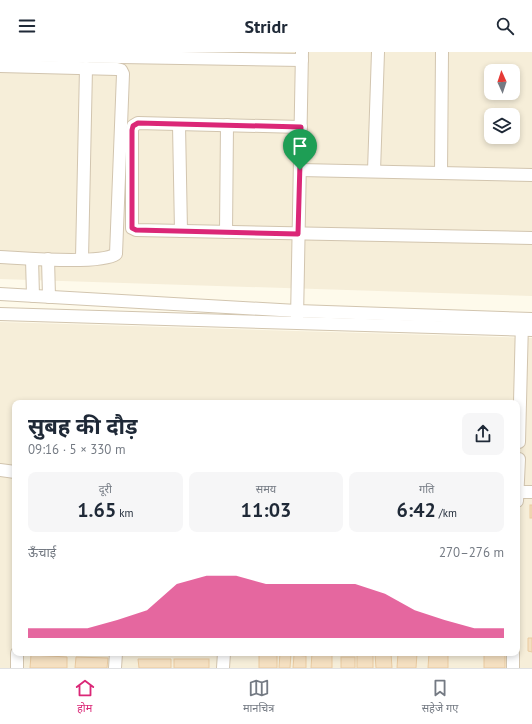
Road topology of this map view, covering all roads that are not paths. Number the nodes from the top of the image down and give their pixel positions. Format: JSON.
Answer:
{"nodes":[{"id":1,"x":378,"y":52,"type":"edge"},
{"id":2,"x":442,"y":52,"type":"edge"},
{"id":3,"x":29,"y":54,"type":"edge"},
{"id":4,"x":0,"y":55,"type":"edge"},
{"id":5,"x":224,"y":55,"type":"edge"},
{"id":6,"x":302,"y":56,"type":"edge"},
{"id":7,"x":0,"y":66,"type":"edge"},
{"id":8,"x":86,"y":68,"type":"junction"},
{"id":9,"x":180,"y":125,"type":"junction"},
{"id":10,"x":227,"y":125,"type":"junction"},
{"id":11,"x":301,"y":127,"type":"junction"},
{"id":12,"x":300,"y":170,"type":"junction"},
{"id":13,"x":374,"y":171,"type":"junction"},
{"id":14,"x":441,"y":173,"type":"junction"},
{"id":15,"x":532,"y":175,"type":"edge"},
{"id":16,"x":181,"y":231,"type":"junction"},
{"id":17,"x":226,"y":232,"type":"junction"},
{"id":18,"x":298,"y":234,"type":"junction"},
{"id":19,"x":532,"y":238,"type":"edge"},
{"id":20,"x":0,"y":257,"type":"edge"},
{"id":21,"x":32,"y":259,"type":"junction"},
{"id":22,"x":48,"y":259,"type":"junction"},
{"id":23,"x":82,"y":259,"type":"junction"},
{"id":24,"x":0,"y":294,"type":"edge"},
{"id":25,"x":33,"y":296,"type":"junction"},
{"id":26,"x":49,"y":297,"type":"junction"},
{"id":27,"x":0,"y":314,"type":"edge"},
{"id":28,"x":297,"y":317,"type":"junction"},
{"id":29,"x":523,"y":324,"type":"edge"},
{"id":30,"x":513,"y":400,"type":"edge"},
{"id":31,"x":520,"y":412,"type":"edge"},
{"id":32,"x":0,"y":470,"type":"edge"},
{"id":33,"x":12,"y":472,"type":"edge"},
{"id":34,"x":12,"y":474,"type":"edge"},
{"id":35,"x":0,"y":476,"type":"edge"},
{"id":36,"x":520,"y":492,"type":"edge"},
{"id":37,"x":532,"y":492,"type":"edge"},
{"id":38,"x":17,"y":656,"type":"edge"},
{"id":39,"x":116,"y":656,"type":"edge"},
{"id":40,"x":224,"y":656,"type":"edge"},
{"id":41,"x":513,"y":656,"type":"edge"},
{"id":42,"x":17,"y":668,"type":"edge"},
{"id":43,"x":115,"y":668,"type":"edge"},
{"id":44,"x":223,"y":668,"type":"edge"},
{"id":45,"x":513,"y":668,"type":"edge"}],
"edges":[{"from":1,"to":13,"type":"street"},
{"from":2,"to":14,"type":"street"},
{"from":3,"to":4,"type":"street"},
{"from":3,"to":5,"type":"street"},
{"from":5,"to":6,"type":"street"},
{"from":6,"to":11,"type":"street"},
{"from":7,"to":8,"type":"street"},
{"from":8,"to":23,"type":"street"},
{"from":8,"to":23,"type":"street"},
{"from":9,"to":10,"type":"street"},
{"from":9,"to":16,"type":"street"},
{"from":9,"to":16,"type":"street"},
{"from":10,"to":11,"type":"street"},
{"from":10,"to":17,"type":"street"},
{"from":11,"to":12,"type":"street"},
{"from":12,"to":13,"type":"street"},
{"from":12,"to":18,"type":"street"},
{"from":13,"to":14,"type":"street"},
{"from":14,"to":15,"type":"street"},
{"from":16,"to":17,"type":"street"},
{"from":17,"to":18,"type":"street"},
{"from":18,"to":19,"type":"street"},
{"from":18,"to":28,"type":"street"},
{"from":20,"to":21,"type":"street"},
{"from":21,"to":22,"type":"street"},
{"from":21,"to":25,"type":"street"},
{"from":22,"to":23,"type":"street"},
{"from":22,"to":26,"type":"street"},
{"from":24,"to":25,"type":"street"},
{"from":25,"to":26,"type":"street"},
{"from":26,"to":28,"type":"street"},
{"from":27,"to":28,"type":"street"},
{"from":28,"to":29,"type":"street"},
{"from":29,"to":30,"type":"street"},
{"from":29,"to":31,"type":"street"},
{"from":32,"to":33,"type":"street"},
{"from":34,"to":35,"type":"street"},
{"from":36,"to":37,"type":"street"},
{"from":38,"to":42,"type":"street"},
{"from":39,"to":43,"type":"street"},
{"from":40,"to":44,"type":"street"},
{"from":41,"to":45,"type":"street"}]}
